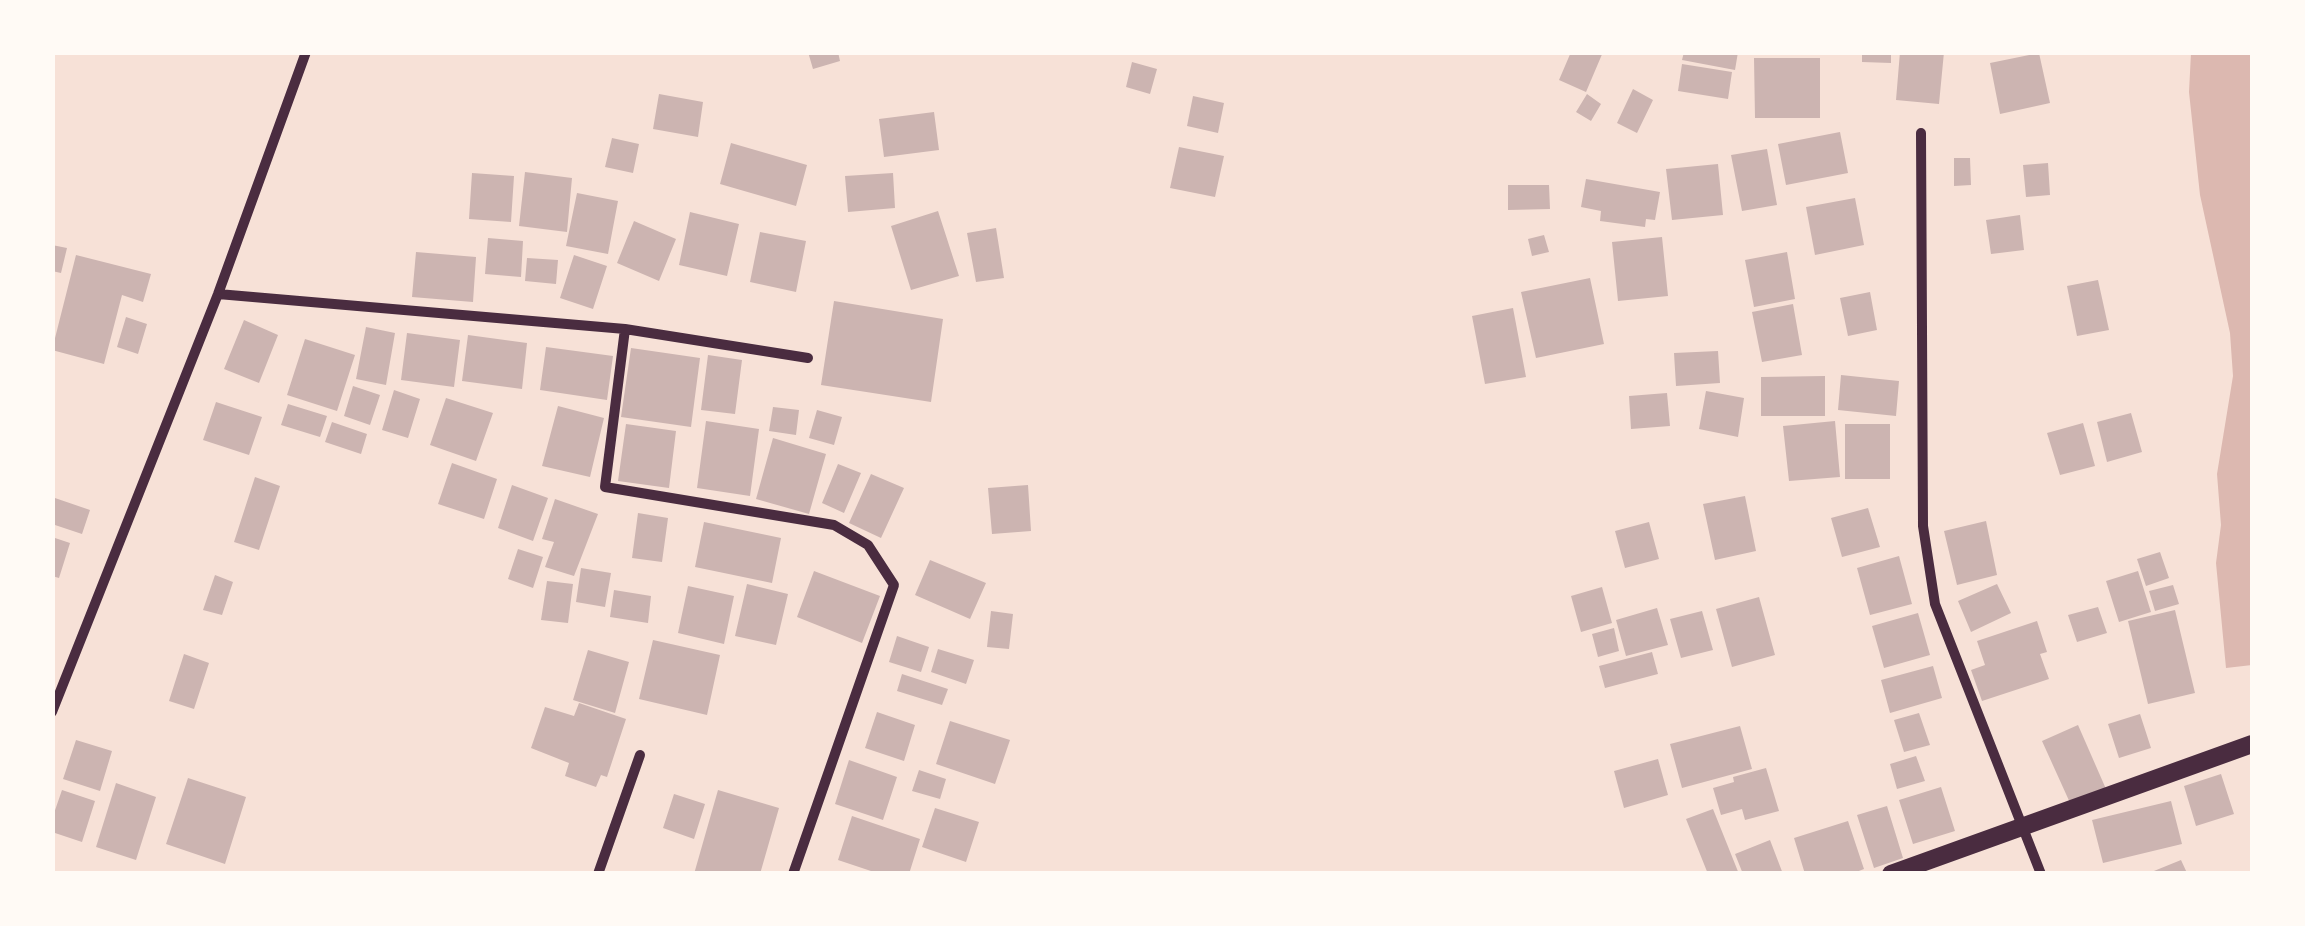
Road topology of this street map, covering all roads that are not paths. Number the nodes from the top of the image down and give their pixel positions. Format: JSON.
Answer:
{"nodes":[{"id":1,"x":306,"y":52,"type":"edge"},
{"id":2,"x":1921,"y":133,"type":"dead end"},
{"id":3,"x":218,"y":294,"type":"junction"},
{"id":4,"x":625,"y":329,"type":"junction"},
{"id":5,"x":808,"y":358,"type":"dead end"},
{"id":6,"x":52,"y":712,"type":"edge"},
{"id":7,"x":2252,"y":744,"type":"edge"},
{"id":8,"x":640,"y":755,"type":"dead end"},
{"id":9,"x":2021,"y":828,"type":"junction"},
{"id":10,"x":598,"y":874,"type":"edge"},
{"id":11,"x":793,"y":874,"type":"edge"},
{"id":12,"x":1891,"y":874,"type":"edge"},
{"id":13,"x":2040,"y":874,"type":"edge"}],
"edges":[{"from":1,"to":3,"type":"street"},
{"from":2,"to":9,"type":"street"},
{"from":3,"to":4,"type":"street"},
{"from":3,"to":6,"type":"street"},
{"from":4,"to":5,"type":"street"},
{"from":4,"to":11,"type":"street"},
{"from":7,"to":9,"type":"street"},
{"from":8,"to":10,"type":"street"},
{"from":9,"to":12,"type":"street"},
{"from":9,"to":13,"type":"street"}]}
